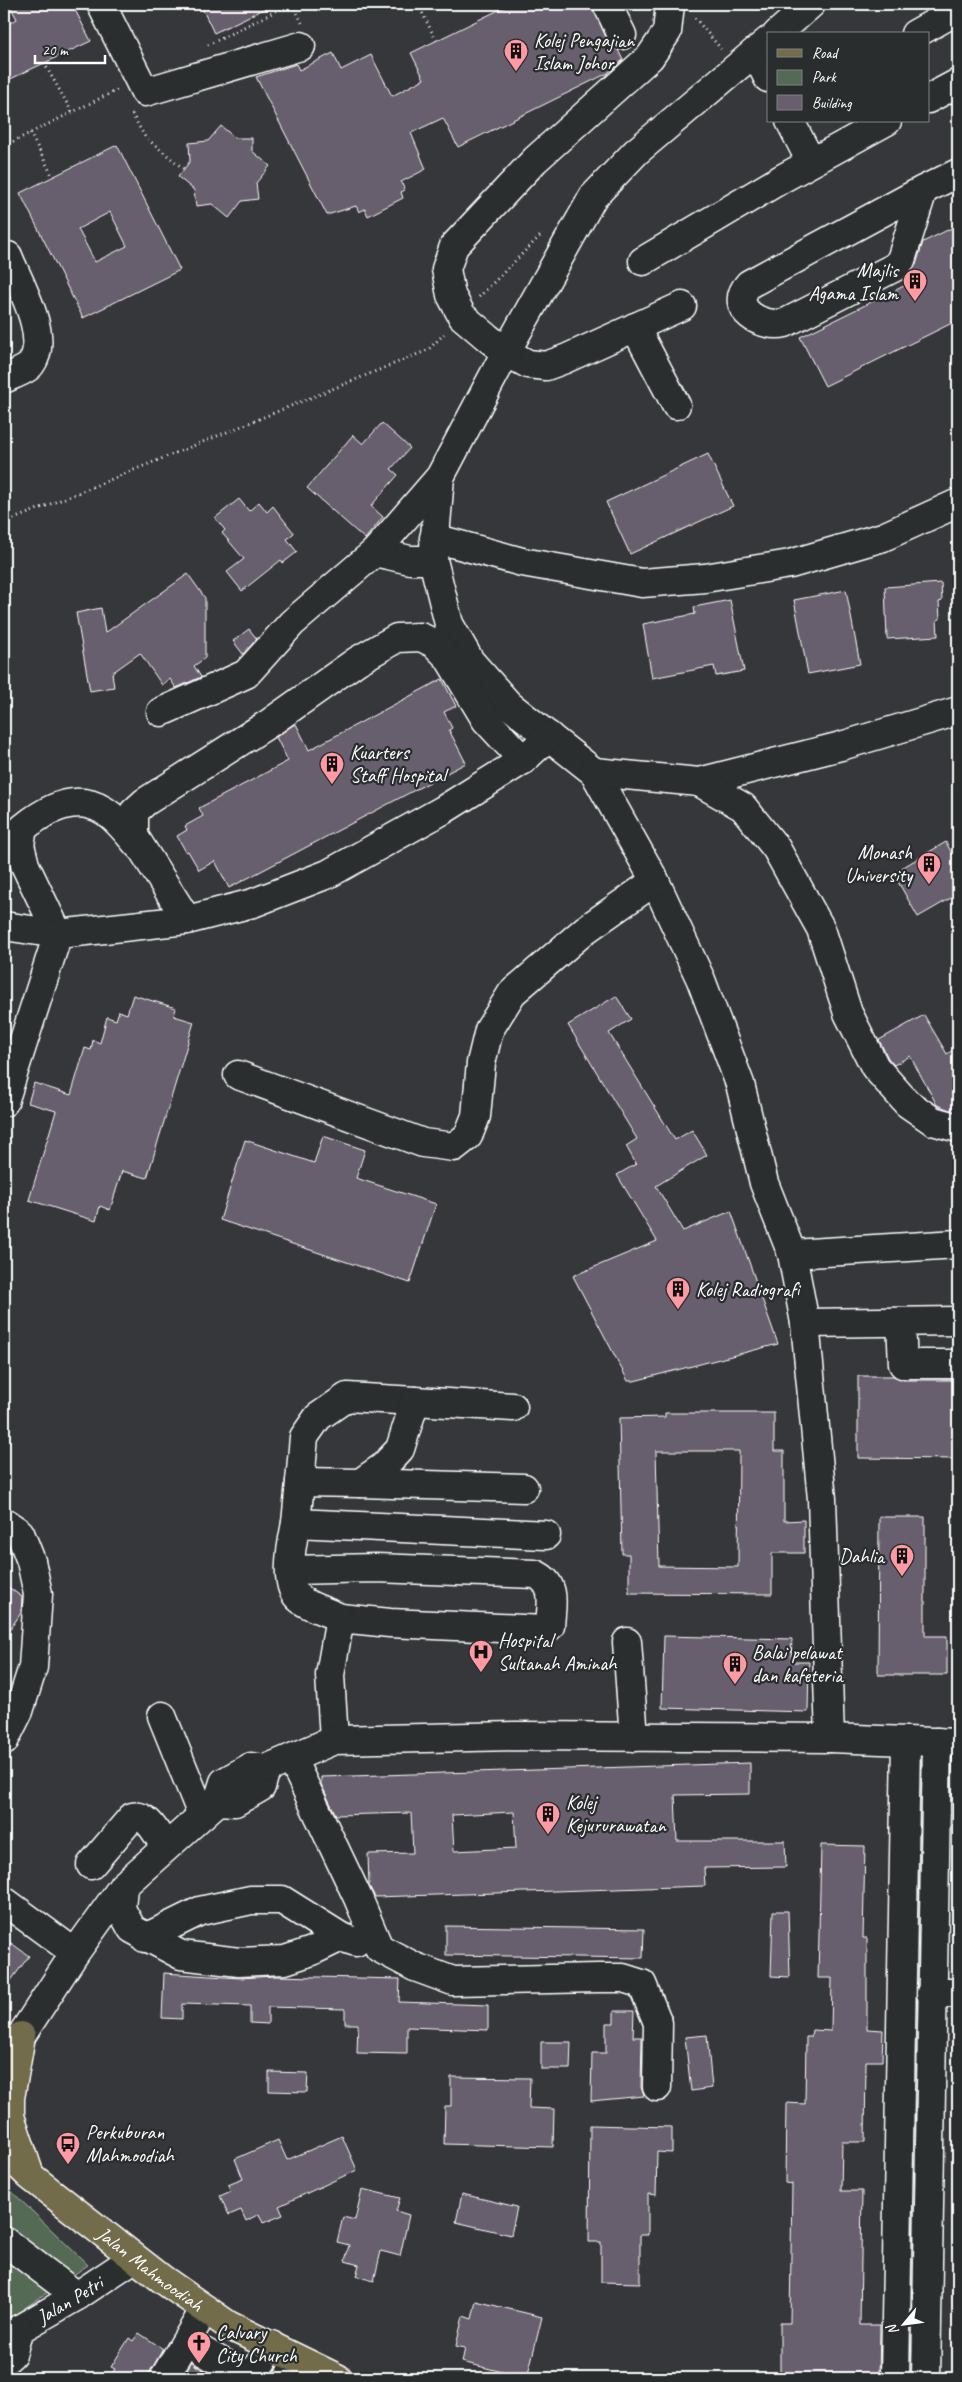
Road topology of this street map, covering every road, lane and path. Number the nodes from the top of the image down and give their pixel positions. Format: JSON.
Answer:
{"nodes":[{"id":1,"x":101,"y":4,"type":"edge"},
{"id":2,"x":418,"y":4,"type":"edge"},
{"id":3,"x":606,"y":4,"type":"edge"},
{"id":4,"x":670,"y":4,"type":"edge"},
{"id":5,"x":802,"y":8,"type":"edge"},
{"id":6,"x":958,"y":10,"type":"edge"},
{"id":7,"x":694,"y":17,"type":"dead end"},
{"id":8,"x":779,"y":32,"type":"edge"},
{"id":9,"x":919,"y":32,"type":"edge"},
{"id":10,"x":622,"y":35,"type":"dead end"},
{"id":11,"x":436,"y":40,"type":"dead end"},
{"id":12,"x":302,"y":46,"type":"dead end"},
{"id":13,"x":762,"y":47,"type":"edge"},
{"id":14,"x":715,"y":57,"type":"dead end"},
{"id":15,"x":44,"y":63,"type":"dead end"},
{"id":16,"x":767,"y":73,"type":"edge"},
{"id":17,"x":958,"y":83,"type":"edge"},
{"id":18,"x":118,"y":90,"type":"dead end"},
{"id":19,"x":122,"y":98,"type":"dead end"},
{"id":20,"x":930,"y":98,"type":"edge"},
{"id":21,"x":127,"y":106,"type":"dead end"},
{"id":22,"x":72,"y":112,"type":"dead end"},
{"id":23,"x":791,"y":122,"type":"edge"},
{"id":24,"x":883,"y":122,"type":"edge"},
{"id":25,"x":846,"y":131,"type":"edge"},
{"id":26,"x":30,"y":133,"type":"dead end"},
{"id":27,"x":811,"y":162,"type":"junction"},
{"id":28,"x":184,"y":169,"type":"dead end"},
{"id":29,"x":958,"y":173,"type":"edge"},
{"id":30,"x":53,"y":177,"type":"dead end"},
{"id":31,"x":923,"y":190,"type":"junction"},
{"id":32,"x":544,"y":232,"type":"dead end"},
{"id":33,"x":8,"y":256,"type":"dead end"},
{"id":34,"x":643,"y":261,"type":"dead end"},
{"id":35,"x":476,"y":301,"type":"dead end"},
{"id":36,"x":682,"y":306,"type":"dead end"},
{"id":37,"x":635,"y":327,"type":"junction"},
{"id":38,"x":448,"y":329,"type":"dead end"},
{"id":39,"x":506,"y":352,"type":"junction"},
{"id":40,"x":4,"y":379,"type":"edge"},
{"id":41,"x":676,"y":405,"type":"dead end"},
{"id":42,"x":440,"y":477,"type":"junction"},
{"id":43,"x":958,"y":503,"type":"edge"},
{"id":44,"x":4,"y":523,"type":"edge"},
{"id":45,"x":434,"y":549,"type":"junction"},
{"id":46,"x":375,"y":552,"type":"junction"},
{"id":47,"x":958,"y":711,"type":"edge"},
{"id":48,"x":161,"y":712,"type":"dead end"},
{"id":49,"x":549,"y":736,"type":"junction"},
{"id":50,"x":523,"y":760,"type":"junction"},
{"id":51,"x":594,"y":772,"type":"junction"},
{"id":52,"x":699,"y":782,"type":"junction"},
{"id":53,"x":143,"y":850,"type":"junction"},
{"id":54,"x":655,"y":881,"type":"junction"},
{"id":55,"x":187,"y":920,"type":"junction"},
{"id":56,"x":4,"y":926,"type":"edge"},
{"id":57,"x":58,"y":934,"type":"junction"},
{"id":58,"x":238,"y":1075,"type":"dead end"},
{"id":59,"x":4,"y":1102,"type":"edge"},
{"id":60,"x":958,"y":1128,"type":"edge"},
{"id":61,"x":958,"y":1244,"type":"edge"},
{"id":62,"x":792,"y":1254,"type":"junction"},
{"id":63,"x":901,"y":1322,"type":"junction"},
{"id":64,"x":958,"y":1322,"type":"edge"},
{"id":65,"x":805,"y":1323,"type":"junction"},
{"id":66,"x":958,"y":1364,"type":"edge"},
{"id":67,"x":416,"y":1401,"type":"junction"},
{"id":68,"x":513,"y":1407,"type":"dead end"},
{"id":69,"x":300,"y":1482,"type":"junction"},
{"id":70,"x":360,"y":1483,"type":"junction"},
{"id":71,"x":524,"y":1488,"type":"dead end"},
{"id":72,"x":4,"y":1522,"type":"edge"},
{"id":73,"x":296,"y":1523,"type":"junction"},
{"id":74,"x":546,"y":1535,"type":"dead end"},
{"id":75,"x":291,"y":1570,"type":"junction"},
{"id":76,"x":340,"y":1618,"type":"junction"},
{"id":77,"x":627,"y":1642,"type":"dead end"},
{"id":78,"x":162,"y":1716,"type":"dead end"},
{"id":79,"x":634,"y":1737,"type":"junction"},
{"id":80,"x":830,"y":1738,"type":"junction"},
{"id":81,"x":334,"y":1740,"type":"junction"},
{"id":82,"x":4,"y":1741,"type":"edge"},
{"id":83,"x":906,"y":1741,"type":"junction"},
{"id":84,"x":948,"y":1742,"type":"edge"},
{"id":85,"x":292,"y":1759,"type":"junction"},
{"id":86,"x":210,"y":1808,"type":"junction"},
{"id":87,"x":165,"y":1846,"type":"junction"},
{"id":88,"x":91,"y":1865,"type":"dead end"},
{"id":89,"x":123,"y":1886,"type":"junction"},
{"id":90,"x":4,"y":1901,"type":"edge"},
{"id":91,"x":341,"y":1937,"type":"junction"},
{"id":92,"x":145,"y":1938,"type":"junction"},
{"id":93,"x":379,"y":1948,"type":"junction"},
{"id":94,"x":75,"y":1953,"type":"junction"},
{"id":95,"x":931,"y":1993,"type":"junction"},
{"id":96,"x":958,"y":1993,"type":"edge"},
{"id":97,"x":10,"y":2043,"type":"edge"},
{"id":98,"x":4,"y":2076,"type":"edge"},
{"id":99,"x":658,"y":2087,"type":"dead end"},
{"id":100,"x":4,"y":2151,"type":"edge"},
{"id":101,"x":30,"y":2176,"type":"junction"},
{"id":102,"x":4,"y":2241,"type":"edge"},
{"id":103,"x":134,"y":2258,"type":"junction"},
{"id":104,"x":77,"y":2296,"type":"junction"},
{"id":105,"x":205,"y":2309,"type":"junction"},
{"id":106,"x":12,"y":2334,"type":"edge"},
{"id":107,"x":271,"y":2345,"type":"junction"},
{"id":108,"x":204,"y":2352,"type":"dead end"},
{"id":109,"x":4,"y":2361,"type":"edge"},
{"id":110,"x":293,"y":2369,"type":"edge"},
{"id":111,"x":164,"y":2378,"type":"edge"},
{"id":112,"x":337,"y":2378,"type":"edge"},
{"id":113,"x":895,"y":2378,"type":"edge"},
{"id":114,"x":926,"y":2378,"type":"edge"}],
"edges":[{"from":1,"to":12,"type":"street"},
{"from":2,"to":11,"type":"path"},
{"from":3,"to":10,"type":"street"},
{"from":4,"to":39,"type":"street"},
{"from":5,"to":8,"type":"street"},
{"from":6,"to":9,"type":"street"},
{"from":7,"to":14,"type":"path"},
{"from":13,"to":16,"type":"street"},
{"from":13,"to":39,"type":"street"},
{"from":15,"to":22,"type":"path"},
{"from":17,"to":20,"type":"street"},
{"from":18,"to":19,"type":"path"},
{"from":21,"to":28,"type":"path"},
{"from":23,"to":27,"type":"street"},
{"from":24,"to":25,"type":"street"},
{"from":25,"to":27,"type":"street"},
{"from":26,"to":30,"type":"path"},
{"from":27,"to":34,"type":"street"},
{"from":29,"to":31,"type":"street"},
{"from":31,"to":31,"type":"street"},
{"from":32,"to":35,"type":"path"},
{"from":33,"to":40,"type":"street"},
{"from":36,"to":37,"type":"street"},
{"from":37,"to":39,"type":"street"},
{"from":37,"to":41,"type":"street"},
{"from":38,"to":44,"type":"path"},
{"from":39,"to":42,"type":"street"},
{"from":42,"to":45,"type":"street"},
{"from":42,"to":46,"type":"street"},
{"from":43,"to":45,"type":"street"},
{"from":45,"to":46,"type":"street"},
{"from":45,"to":49,"type":"street"},
{"from":46,"to":48,"type":"street"},
{"from":47,"to":52,"type":"street"},
{"from":49,"to":50,"type":"street"},
{"from":49,"to":51,"type":"street"},
{"from":50,"to":53,"type":"street"},
{"from":50,"to":55,"type":"street"},
{"from":51,"to":52,"type":"street"},
{"from":51,"to":54,"type":"street"},
{"from":52,"to":60,"type":"street"},
{"from":53,"to":55,"type":"street"},
{"from":53,"to":57,"type":"street"},
{"from":54,"to":58,"type":"street"},
{"from":54,"to":62,"type":"street"},
{"from":55,"to":57,"type":"street"},
{"from":56,"to":57,"type":"street"},
{"from":57,"to":59,"type":"street"},
{"from":61,"to":62,"type":"street"},
{"from":62,"to":65,"type":"street"},
{"from":63,"to":64,"type":"street"},
{"from":63,"to":65,"type":"street"},
{"from":63,"to":66,"type":"street"},
{"from":65,"to":80,"type":"street"},
{"from":67,"to":68,"type":"street"},
{"from":67,"to":69,"type":"street"},
{"from":67,"to":70,"type":"street"},
{"from":69,"to":70,"type":"street"},
{"from":69,"to":73,"type":"street"},
{"from":70,"to":71,"type":"street"},
{"from":72,"to":82,"type":"street"},
{"from":73,"to":74,"type":"street"},
{"from":73,"to":75,"type":"street"},
{"from":75,"to":76,"type":"street"},
{"from":75,"to":76,"type":"street"},
{"from":76,"to":81,"type":"street"},
{"from":77,"to":79,"type":"street"},
{"from":78,"to":86,"type":"street"},
{"from":79,"to":80,"type":"street"},
{"from":79,"to":81,"type":"street"},
{"from":80,"to":83,"type":"street"},
{"from":81,"to":85,"type":"street"},
{"from":83,"to":84,"type":"street"},
{"from":83,"to":113,"type":"street"},
{"from":84,"to":95,"type":"street"},
{"from":85,"to":86,"type":"street"},
{"from":85,"to":93,"type":"street"},
{"from":86,"to":87,"type":"street"},
{"from":87,"to":88,"type":"street"},
{"from":87,"to":89,"type":"street"},
{"from":89,"to":92,"type":"street"},
{"from":89,"to":94,"type":"street"},
{"from":90,"to":94,"type":"street"},
{"from":91,"to":92,"type":"street"},
{"from":91,"to":92,"type":"street"},
{"from":91,"to":93,"type":"street"},
{"from":93,"to":99,"type":"street"},
{"from":94,"to":97,"type":"street"},
{"from":95,"to":96,"type":"street"},
{"from":95,"to":114,"type":"street"},
{"from":97,"to":98,"type":"street"},
{"from":97,"to":101,"type":"main road"},
{"from":100,"to":101,"type":"main road","name":"Jalan Mahmoodiah"},
{"from":101,"to":103,"type":"main road","name":"Jalan Mahmoodiah"},
{"from":102,"to":104,"type":"street"},
{"from":103,"to":104,"type":"street","name":"Jalan Petri"},
{"from":103,"to":105,"type":"main road","name":"Jalan Mahmoodiah"},
{"from":104,"to":106,"type":"street","name":"Jalan Petri"},
{"from":105,"to":107,"type":"main road","name":"Jalan Mahmoodiah"},
{"from":105,"to":111,"type":"street"},
{"from":106,"to":109,"type":"street"},
{"from":107,"to":108,"type":"street"},
{"from":107,"to":110,"type":"main road","name":"Jalan Mahmoodiah"},
{"from":110,"to":112,"type":"main road","name":"Jalan Mahmoodiah"}]}
